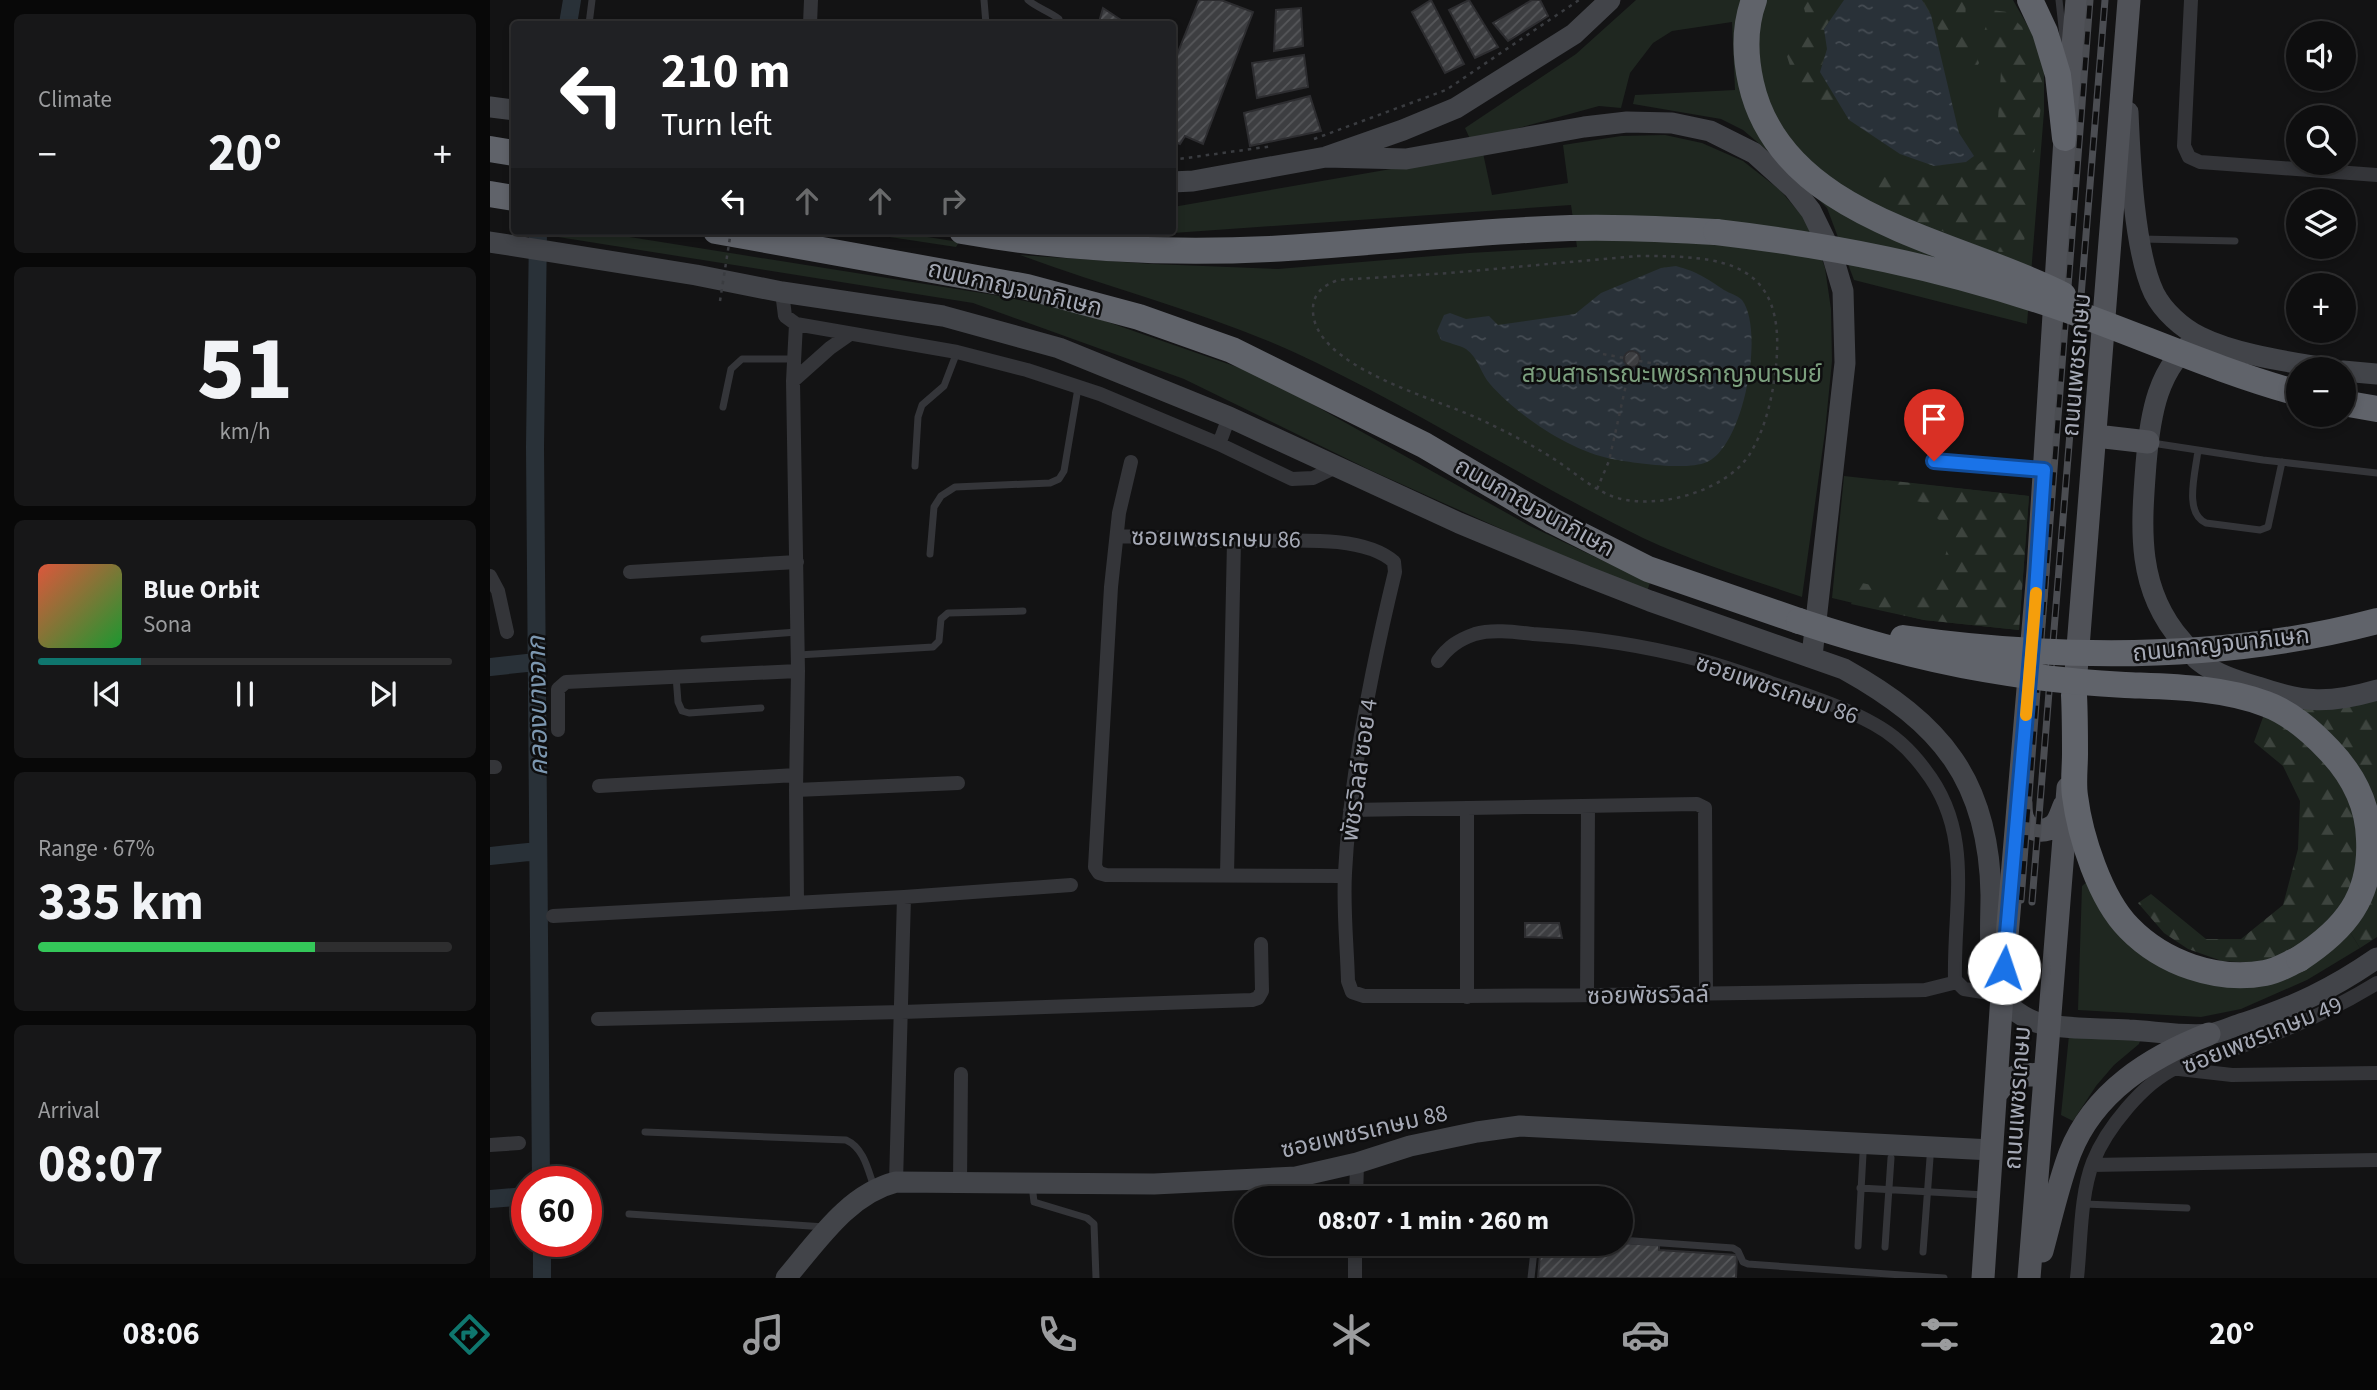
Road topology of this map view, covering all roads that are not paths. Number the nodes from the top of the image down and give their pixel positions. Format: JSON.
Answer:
{"nodes":[{"id":1,"x":592,"y":0,"type":"edge"},
{"id":2,"x":811,"y":0,"type":"edge"},
{"id":3,"x":984,"y":0,"type":"edge"},
{"id":4,"x":1028,"y":0,"type":"edge"},
{"id":5,"x":1609,"y":0,"type":"edge"},
{"id":6,"x":1754,"y":0,"type":"edge"},
{"id":7,"x":2030,"y":0,"type":"edge"},
{"id":8,"x":2059,"y":0,"type":"edge"},
{"id":9,"x":2077,"y":0,"type":"edge"},
{"id":10,"x":2129,"y":0,"type":"edge"},
{"id":11,"x":2191,"y":0,"type":"edge"},
{"id":12,"x":589,"y":21,"type":"edge"},
{"id":13,"x":810,"y":21,"type":"edge"},
{"id":14,"x":986,"y":21,"type":"edge"},
{"id":15,"x":1059,"y":21,"type":"edge"},
{"id":16,"x":2126,"y":54,"type":"junction"},
{"id":17,"x":2070,"y":80,"type":"junction"},
{"id":18,"x":490,"y":107,"type":"edge"},
{"id":19,"x":511,"y":110,"type":"edge"},
{"id":20,"x":2065,"y":138,"type":"junction"},
{"id":21,"x":490,"y":149,"type":"edge"},
{"id":22,"x":511,"y":152,"type":"edge"},
{"id":23,"x":1326,"y":157,"type":"junction"},
{"id":24,"x":2377,"y":175,"type":"edge"},
{"id":25,"x":1176,"y":182,"type":"edge"},
{"id":26,"x":490,"y":194,"type":"edge"},
{"id":27,"x":511,"y":198,"type":"edge"},
{"id":28,"x":738,"y":235,"type":"edge"},
{"id":29,"x":984,"y":235,"type":"edge"},
{"id":30,"x":2140,"y":239,"type":"junction"},
{"id":31,"x":2235,"y":241,"type":"dead end"},
{"id":32,"x":490,"y":242,"type":"edge"},
{"id":33,"x":782,"y":292,"type":"junction"},
{"id":34,"x":796,"y":324,"type":"junction"},
{"id":35,"x":850,"y":334,"type":"junction"},
{"id":36,"x":2199,"y":337,"type":"junction"},
{"id":37,"x":2167,"y":349,"type":"junction"},
{"id":38,"x":957,"y":352,"type":"junction"},
{"id":39,"x":794,"y":359,"type":"junction"},
{"id":40,"x":2286,"y":362,"type":"edge"},
{"id":41,"x":2356,"y":372,"type":"edge"},
{"id":42,"x":2377,"y":374,"type":"edge"},
{"id":43,"x":793,"y":381,"type":"junction"},
{"id":44,"x":1078,"y":387,"type":"junction"},
{"id":45,"x":2286,"y":389,"type":"edge"},
{"id":46,"x":2356,"y":405,"type":"edge"},
{"id":47,"x":723,"y":407,"type":"dead end"},
{"id":48,"x":2377,"y":409,"type":"edge"},
{"id":49,"x":1228,"y":417,"type":"junction"},
{"id":50,"x":2096,"y":436,"type":"junction"},
{"id":51,"x":2148,"y":442,"type":"junction"},
{"id":52,"x":1219,"y":444,"type":"junction"},
{"id":53,"x":2198,"y":450,"type":"junction"},
{"id":54,"x":1934,"y":461,"type":"dead end"},
{"id":55,"x":1131,"y":462,"type":"dead end"},
{"id":56,"x":2281,"y":462,"type":"junction"},
{"id":57,"x":915,"y":466,"type":"dead end"},
{"id":58,"x":1336,"y":467,"type":"junction"},
{"id":59,"x":2044,"y":470,"type":"junction"},
{"id":60,"x":2377,"y":472,"type":"edge"},
{"id":61,"x":1117,"y":536,"type":"junction"},
{"id":62,"x":1234,"y":541,"type":"junction"},
{"id":63,"x":930,"y":554,"type":"dead end"},
{"id":64,"x":797,"y":562,"type":"junction"},
{"id":65,"x":1394,"y":562,"type":"joint"},
{"id":66,"x":630,"y":572,"type":"dead end"},
{"id":67,"x":490,"y":576,"type":"edge"},
{"id":68,"x":1023,"y":611,"type":"dead end"},
{"id":69,"x":1799,"y":621,"type":"junction"},
{"id":70,"x":2377,"y":621,"type":"edge"},
{"id":71,"x":507,"y":632,"type":"dead end"},
{"id":72,"x":797,"y":632,"type":"junction"},
{"id":73,"x":704,"y":639,"type":"dead end"},
{"id":74,"x":798,"y":655,"type":"junction"},
{"id":75,"x":1812,"y":656,"type":"junction"},
{"id":76,"x":1438,"y":661,"type":"dead end"},
{"id":77,"x":798,"y":671,"type":"junction"},
{"id":78,"x":676,"y":676,"type":"junction"},
{"id":79,"x":2377,"y":690,"type":"edge"},
{"id":80,"x":2074,"y":695,"type":"junction"},
{"id":81,"x":761,"y":708,"type":"dead end"},
{"id":82,"x":558,"y":730,"type":"dead end"},
{"id":83,"x":796,"y":782,"type":"junction"},
{"id":84,"x":958,"y":783,"type":"dead end"},
{"id":85,"x":599,"y":786,"type":"dead end"},
{"id":86,"x":2020,"y":795,"type":"junction"},
{"id":87,"x":2068,"y":797,"type":"junction"},
{"id":88,"x":1588,"y":807,"type":"junction"},
{"id":89,"x":1467,"y":808,"type":"junction"},
{"id":90,"x":1350,"y":810,"type":"junction"},
{"id":91,"x":1227,"y":875,"type":"junction"},
{"id":92,"x":1345,"y":876,"type":"junction"},
{"id":93,"x":1071,"y":885,"type":"dead end"},
{"id":94,"x":904,"y":897,"type":"junction"},
{"id":95,"x":797,"y":902,"type":"junction"},
{"id":96,"x":553,"y":916,"type":"dead end"},
{"id":97,"x":1261,"y":944,"type":"dead end"},
{"id":98,"x":2377,"y":958,"type":"edge"},
{"id":99,"x":1348,"y":981,"type":"joint"},
{"id":100,"x":1957,"y":982,"type":"junction"},
{"id":101,"x":2377,"y":983,"type":"edge"},
{"id":102,"x":1706,"y":994,"type":"junction"},
{"id":103,"x":1587,"y":995,"type":"junction"},
{"id":104,"x":2001,"y":995,"type":"junction"},
{"id":105,"x":1467,"y":997,"type":"junction"},
{"id":106,"x":902,"y":1012,"type":"junction"},
{"id":107,"x":598,"y":1019,"type":"dead end"},
{"id":108,"x":2048,"y":1024,"type":"junction"},
{"id":109,"x":2209,"y":1034,"type":"junction"},
{"id":110,"x":2175,"y":1069,"type":"junction"},
{"id":111,"x":2377,"y":1073,"type":"edge"},
{"id":112,"x":961,"y":1074,"type":"dead end"},
{"id":113,"x":2045,"y":1075,"type":"junction"},
{"id":114,"x":1996,"y":1094,"type":"junction"},
{"id":115,"x":645,"y":1132,"type":"dead end"},
{"id":116,"x":519,"y":1143,"type":"dead end"},
{"id":117,"x":490,"y":1145,"type":"edge"},
{"id":118,"x":1992,"y":1150,"type":"junction"},
{"id":119,"x":1863,"y":1154,"type":"dead end"},
{"id":120,"x":1891,"y":1158,"type":"dead end"},
{"id":121,"x":1930,"y":1158,"type":"dead end"},
{"id":122,"x":2377,"y":1160,"type":"edge"},
{"id":123,"x":1357,"y":1163,"type":"junction"},
{"id":124,"x":2092,"y":1165,"type":"junction"},
{"id":125,"x":896,"y":1182,"type":"junction"},
{"id":126,"x":960,"y":1183,"type":"junction"},
{"id":127,"x":1032,"y":1184,"type":"junction"},
{"id":128,"x":1356,"y":1186,"type":"edge"},
{"id":129,"x":1860,"y":1188,"type":"junction"},
{"id":130,"x":874,"y":1189,"type":"junction"},
{"id":131,"x":1889,"y":1190,"type":"junction"},
{"id":132,"x":1928,"y":1192,"type":"junction"},
{"id":133,"x":1989,"y":1195,"type":"junction"},
{"id":134,"x":2084,"y":1204,"type":"junction"},
{"id":135,"x":2187,"y":1208,"type":"dead end"},
{"id":136,"x":629,"y":1214,"type":"dead end"},
{"id":137,"x":830,"y":1227,"type":"junction"},
{"id":138,"x":1633,"y":1241,"type":"edge"},
{"id":139,"x":1858,"y":1246,"type":"dead end"},
{"id":140,"x":1885,"y":1247,"type":"dead end"},
{"id":141,"x":1923,"y":1252,"type":"dead end"},
{"id":142,"x":1355,"y":1256,"type":"edge"},
{"id":143,"x":1533,"y":1256,"type":"edge"},
{"id":144,"x":1929,"y":1277,"type":"edge"},
{"id":145,"x":786,"y":1278,"type":"edge"},
{"id":146,"x":1097,"y":1278,"type":"edge"},
{"id":147,"x":1354,"y":1278,"type":"edge"},
{"id":148,"x":1531,"y":1278,"type":"edge"},
{"id":149,"x":1944,"y":1278,"type":"edge"},
{"id":150,"x":1983,"y":1278,"type":"edge"},
{"id":151,"x":2029,"y":1278,"type":"edge"},
{"id":152,"x":2036,"y":1278,"type":"edge"},
{"id":153,"x":2077,"y":1278,"type":"edge"}],
"edges":[{"from":1,"to":12,"type":"lane"},
{"from":2,"to":13,"type":"street"},
{"from":3,"to":14,"type":"lane"},
{"from":4,"to":15,"type":"lane"},
{"from":5,"to":23,"type":"main road"},
{"from":6,"to":37,"type":"highway","bridge":true},
{"from":7,"to":20,"type":"highway"},
{"from":8,"to":17,"type":"lane"},
{"from":9,"to":17,"type":"main road","name":"ถนนเพชรเกษม"},
{"from":10,"to":16,"type":"main road","name":"ถนนเพชรเกษม"},
{"from":11,"to":24,"type":"street"},
{"from":16,"to":30,"type":"main road"},
{"from":16,"to":50,"type":"main road","name":"ถนนเพชรเกษม"},
{"from":17,"to":20,"type":"main road","name":"ถนนเพชรเกษม"},
{"from":18,"to":19,"type":"main road"},
{"from":20,"to":59,"type":"main road","name":"ถนนเพชรเกษม"},
{"from":21,"to":22,"type":"highway"},
{"from":23,"to":25,"type":"main road"},
{"from":23,"to":75,"type":"main road"},
{"from":26,"to":27,"type":"highway"},
{"from":28,"to":69,"type":"highway","name":"ถนนกาญจนาภิเษก"},
{"from":29,"to":37,"type":"highway","name":"ถนนกาญจนาภิเษก","bridge":true},
{"from":30,"to":31,"type":"lane"},
{"from":30,"to":36,"type":"main road"},
{"from":32,"to":33,"type":"main road"},
{"from":33,"to":34,"type":"street"},
{"from":33,"to":49,"type":"main road"},
{"from":34,"to":35,"type":"street"},
{"from":34,"to":39,"type":"street"},
{"from":35,"to":38,"type":"street"},
{"from":35,"to":43,"type":"street"},
{"from":36,"to":40,"type":"main road"},
{"from":36,"to":51,"type":"main road"},
{"from":37,"to":45,"type":"highway","name":"ถนนกาญจนาภิเษก","bridge":true},
{"from":38,"to":44,"type":"street"},
{"from":38,"to":57,"type":"lane"},
{"from":39,"to":43,"type":"street"},
{"from":39,"to":47,"type":"lane"},
{"from":41,"to":42,"type":"main road"},
{"from":43,"to":64,"type":"street"},
{"from":44,"to":52,"type":"street"},
{"from":44,"to":63,"type":"lane"},
{"from":46,"to":48,"type":"highway"},
{"from":49,"to":52,"type":"street"},
{"from":49,"to":58,"type":"main road"},
{"from":50,"to":51,"type":"main road"},
{"from":50,"to":80,"type":"main road","name":"ถนนเพชรเกษม"},
{"from":51,"to":53,"type":"lane"},
{"from":51,"to":79,"type":"main road"},
{"from":52,"to":58,"type":"street"},
{"from":53,"to":56,"type":"lane"},
{"from":53,"to":56,"type":"lane"},
{"from":54,"to":59,"type":"lane"},
{"from":55,"to":61,"type":"street"},
{"from":56,"to":60,"type":"lane"},
{"from":58,"to":75,"type":"main road"},
{"from":59,"to":86,"type":"main road","name":"ถนนเพชรเกษม"},
{"from":61,"to":62,"type":"street","name":"ซอยเพชรเกษม 86"},
{"from":61,"to":91,"type":"street"},
{"from":62,"to":65,"type":"street","name":"ซอยเพชรเกษม 86"},
{"from":62,"to":91,"type":"street"},
{"from":64,"to":66,"type":"street"},
{"from":64,"to":72,"type":"street"},
{"from":65,"to":90,"type":"street","name":"พัชรวิลล์ ซอย 4"},
{"from":67,"to":71,"type":"street"},
{"from":68,"to":74,"type":"lane"},
{"from":69,"to":70,"type":"highway","name":"ถนนกาญจนาภิเษก","bridge":true},
{"from":69,"to":80,"type":"highway","bridge":true},
{"from":72,"to":73,"type":"lane"},
{"from":72,"to":74,"type":"street"},
{"from":74,"to":77,"type":"street"},
{"from":75,"to":104,"type":"main road"},
{"from":76,"to":100,"type":"street","name":"ซอยเพชรเกษม 86"},
{"from":77,"to":78,"type":"street"},
{"from":77,"to":83,"type":"street"},
{"from":78,"to":81,"type":"lane"},
{"from":78,"to":82,"type":"street"},
{"from":80,"to":87,"type":"main road","name":"ถนนเพชรเกษม"},
{"from":83,"to":84,"type":"street"},
{"from":83,"to":85,"type":"street"},
{"from":83,"to":95,"type":"street"},
{"from":86,"to":87,"type":"main road"},
{"from":86,"to":104,"type":"main road","name":"ถนนเพชรเกษม"},
{"from":87,"to":108,"type":"main road","name":"ถนนเพชรเกษม"},
{"from":88,"to":89,"type":"street"},
{"from":88,"to":102,"type":"street"},
{"from":88,"to":103,"type":"street"},
{"from":89,"to":90,"type":"street"},
{"from":89,"to":105,"type":"street"},
{"from":90,"to":92,"type":"street","name":"พัชรวิลล์ ซอย 4"},
{"from":91,"to":92,"type":"street"},
{"from":92,"to":99,"type":"street","name":"พัชรวิลล์ ซอย 4"},
{"from":93,"to":94,"type":"street"},
{"from":94,"to":95,"type":"street"},
{"from":94,"to":106,"type":"street"},
{"from":95,"to":96,"type":"street"},
{"from":97,"to":106,"type":"street"},
{"from":98,"to":109,"type":"main road"},
{"from":99,"to":105,"type":"street","name":"ซอยพัชรวิลล์"},
{"from":100,"to":102,"type":"street","name":"ซอยพัชรวิลล์"},
{"from":100,"to":104,"type":"street"},
{"from":101,"to":110,"type":"street","name":"ซอยเพชรเกษม 49"},
{"from":102,"to":103,"type":"street","name":"ซอยพัชรวิลล์"},
{"from":103,"to":105,"type":"street","name":"ซอยพัชรวิลล์"},
{"from":104,"to":108,"type":"main road"},
{"from":104,"to":114,"type":"main road","name":"ถนนเพชรเกษม"},
{"from":106,"to":107,"type":"street"},
{"from":106,"to":125,"type":"street"},
{"from":108,"to":109,"type":"main road"},
{"from":108,"to":113,"type":"main road","name":"ถนนเพชรเกษม"},
{"from":109,"to":152,"type":"main road"},
{"from":110,"to":111,"type":"street"},
{"from":110,"to":124,"type":"street","name":"ซอยเพชรเกษม 49"},
{"from":112,"to":126,"type":"street"},
{"from":113,"to":114,"type":"main road"},
{"from":113,"to":151,"type":"main road","name":"ถนนเพชรเกษม"},
{"from":114,"to":118,"type":"main road","name":"ถนนเพชรเกษม"},
{"from":115,"to":130,"type":"lane"},
{"from":116,"to":117,"type":"street"},
{"from":118,"to":123,"type":"main road","name":"ซอยเพชรเกษม 88"},
{"from":118,"to":133,"type":"main road","name":"ถนนเพชรเกษม"},
{"from":119,"to":129,"type":"lane"},
{"from":120,"to":131,"type":"lane"},
{"from":121,"to":132,"type":"lane"},
{"from":122,"to":124,"type":"street"},
{"from":123,"to":127,"type":"main road","name":"ซอยเพชรเกษม 88"},
{"from":123,"to":128,"type":"street"},
{"from":124,"to":134,"type":"street","name":"ซอยเพชรเกษม 49"},
{"from":125,"to":126,"type":"main road","name":"ซอยเพชรเกษม 88"},
{"from":125,"to":130,"type":"main road","name":"ซอยเพชรเกษม 88"},
{"from":126,"to":127,"type":"main road","name":"ซอยเพชรเกษม 88"},
{"from":127,"to":146,"type":"lane"},
{"from":129,"to":131,"type":"lane"},
{"from":129,"to":139,"type":"lane"},
{"from":130,"to":137,"type":"main road","name":"ซอยเพชรเกษม 88"},
{"from":131,"to":132,"type":"lane"},
{"from":131,"to":140,"type":"lane"},
{"from":132,"to":133,"type":"lane"},
{"from":132,"to":141,"type":"lane"},
{"from":133,"to":150,"type":"main road","name":"ถนนเพชรเกษม"},
{"from":134,"to":135,"type":"lane"},
{"from":134,"to":153,"type":"street","name":"ซอยเพชรเกษม 49"},
{"from":136,"to":137,"type":"lane"},
{"from":137,"to":145,"type":"main road","name":"ซอยเพชรเกษม 88"},
{"from":138,"to":144,"type":"lane"},
{"from":142,"to":147,"type":"street"},
{"from":143,"to":148,"type":"lane"},
{"from":144,"to":149,"type":"lane"}]}
